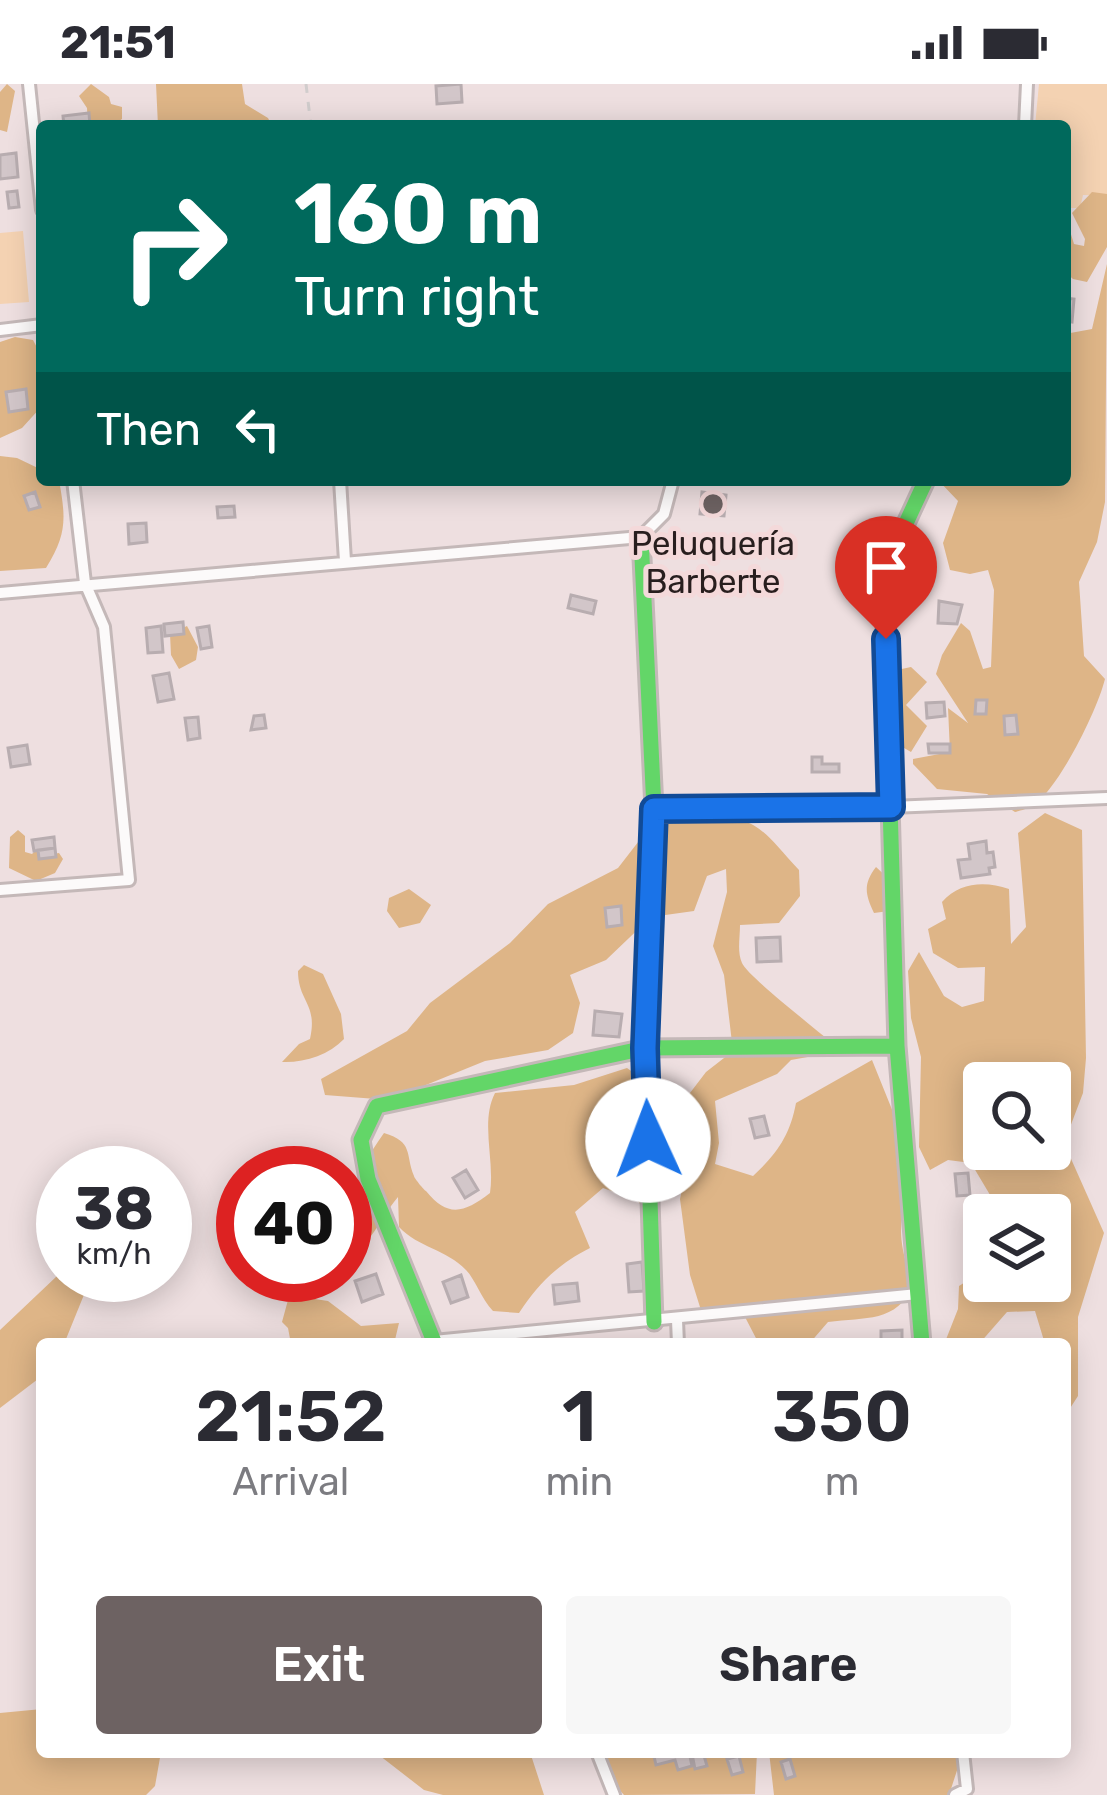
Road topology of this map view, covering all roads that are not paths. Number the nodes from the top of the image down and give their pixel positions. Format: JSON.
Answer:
{"nodes":[{"id":1,"x":28,"y":84,"type":"edge"},
{"id":2,"x":1027,"y":84,"type":"edge"},
{"id":3,"x":1024,"y":120,"type":"edge"},
{"id":4,"x":36,"y":156,"type":"edge"},
{"id":5,"x":36,"y":326,"type":"edge"},
{"id":6,"x":0,"y":330,"type":"edge"},
{"id":7,"x":74,"y":486,"type":"edge"},
{"id":8,"x":340,"y":486,"type":"edge"},
{"id":9,"x":671,"y":486,"type":"edge"},
{"id":10,"x":923,"y":486,"type":"edge"},
{"id":11,"x":641,"y":537,"type":"junction"},
{"id":12,"x":345,"y":561,"type":"junction"},
{"id":13,"x":86,"y":583,"type":"junction"},
{"id":14,"x":0,"y":593,"type":"edge"},
{"id":15,"x":1107,"y":798,"type":"edge"},
{"id":16,"x":891,"y":807,"type":"junction"},
{"id":17,"x":654,"y":809,"type":"junction"},
{"id":18,"x":0,"y":890,"type":"edge"},
{"id":19,"x":897,"y":1046,"type":"junction"},
{"id":20,"x":645,"y":1048,"type":"junction"},
{"id":21,"x":918,"y":1294,"type":"junction"},
{"id":22,"x":677,"y":1320,"type":"junction"},
{"id":23,"x":654,"y":1322,"type":"junction"},
{"id":24,"x":432,"y":1338,"type":"edge"},
{"id":25,"x":478,"y":1338,"type":"edge"},
{"id":26,"x":678,"y":1338,"type":"edge"},
{"id":27,"x":922,"y":1338,"type":"edge"},
{"id":28,"x":599,"y":1758,"type":"edge"},
{"id":29,"x":964,"y":1758,"type":"edge"},
{"id":30,"x":614,"y":1795,"type":"edge"},
{"id":31,"x":955,"y":1795,"type":"edge"}],
"edges":[{"from":1,"to":4,"type":"street"},
{"from":2,"to":3,"type":"street"},
{"from":5,"to":6,"type":"street"},
{"from":7,"to":13,"type":"street"},
{"from":8,"to":12,"type":"street"},
{"from":9,"to":11,"type":"street"},
{"from":10,"to":16,"type":"street"},
{"from":11,"to":12,"type":"street"},
{"from":11,"to":17,"type":"street"},
{"from":12,"to":13,"type":"street"},
{"from":13,"to":14,"type":"street"},
{"from":13,"to":18,"type":"street"},
{"from":15,"to":16,"type":"street"},
{"from":16,"to":17,"type":"street"},
{"from":16,"to":19,"type":"street"},
{"from":17,"to":20,"type":"street"},
{"from":19,"to":20,"type":"street"},
{"from":19,"to":21,"type":"street"},
{"from":20,"to":23,"type":"street"},
{"from":20,"to":24,"type":"street"},
{"from":21,"to":22,"type":"street"},
{"from":21,"to":27,"type":"street"},
{"from":22,"to":23,"type":"street"},
{"from":22,"to":26,"type":"street"},
{"from":23,"to":25,"type":"street"},
{"from":28,"to":30,"type":"street"},
{"from":29,"to":31,"type":"street"}]}
